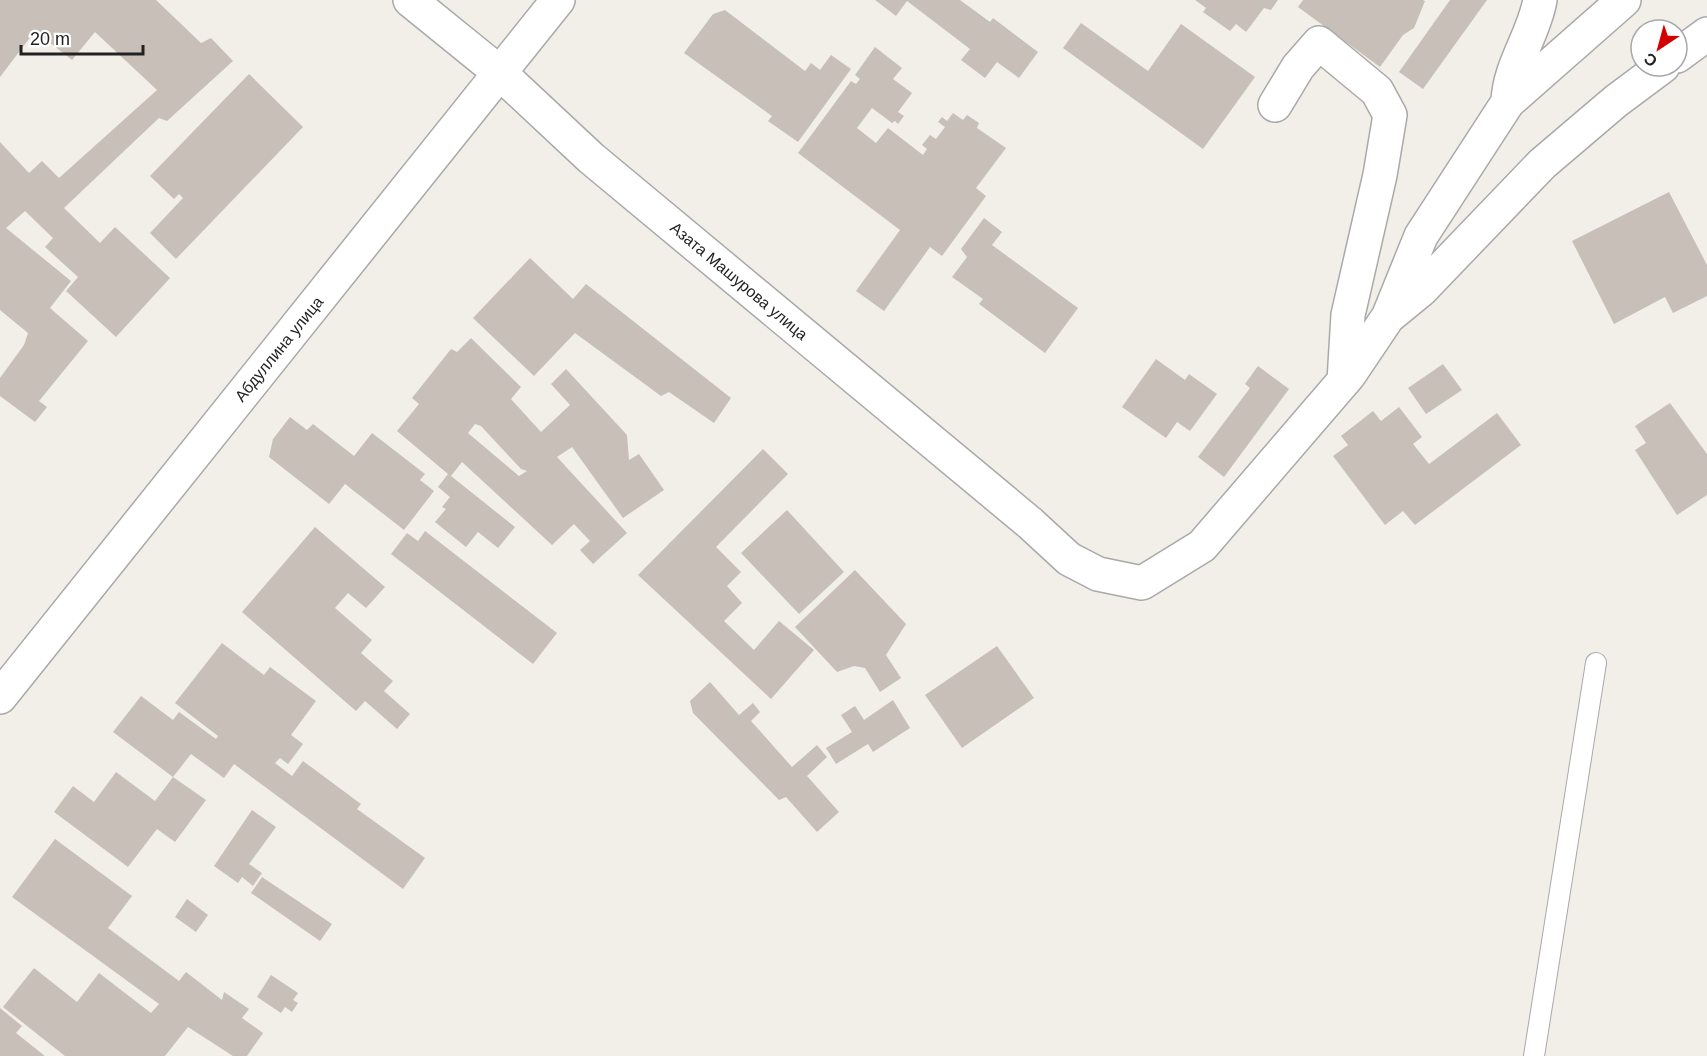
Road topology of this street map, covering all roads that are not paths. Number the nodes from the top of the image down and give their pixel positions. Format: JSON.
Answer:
{"nodes":[{"id":1,"x":410,"y":0,"type":"edge"},
{"id":2,"x":558,"y":0,"type":"edge"},
{"id":3,"x":1540,"y":0,"type":"edge"},
{"id":4,"x":1624,"y":0,"type":"edge"},
{"id":5,"x":1707,"y":34,"type":"edge"},
{"id":6,"x":1689,"y":47,"type":"edge"},
{"id":7,"x":500,"y":73,"type":"junction"},
{"id":8,"x":1647,"y":78,"type":"edge"},
{"id":9,"x":1508,"y":102,"type":"junction"},
{"id":10,"x":1275,"y":105,"type":"dead end"},
{"id":11,"x":1388,"y":317,"type":"junction"},
{"id":12,"x":1344,"y":381,"type":"junction"},
{"id":13,"x":1596,"y":663,"type":"dead end"},
{"id":14,"x":0,"y":697,"type":"edge"},
{"id":15,"x":1534,"y":1056,"type":"edge"}],
"edges":[{"from":1,"to":7,"type":"street","name":"Азата Машурова улица"},
{"from":2,"to":7,"type":"street","name":"Абдуллина улица"},
{"from":3,"to":9,"type":"street"},
{"from":4,"to":9,"type":"street"},
{"from":5,"to":6,"type":"street"},
{"from":7,"to":12,"type":"street","name":"Азата Машурова улица"},
{"from":7,"to":14,"type":"street","name":"Абдуллина улица"},
{"from":8,"to":11,"type":"street"},
{"from":9,"to":11,"type":"street"},
{"from":10,"to":12,"type":"street"},
{"from":11,"to":12,"type":"street","name":"Азата Машурова улица"},
{"from":13,"to":15,"type":"lane"}]}
